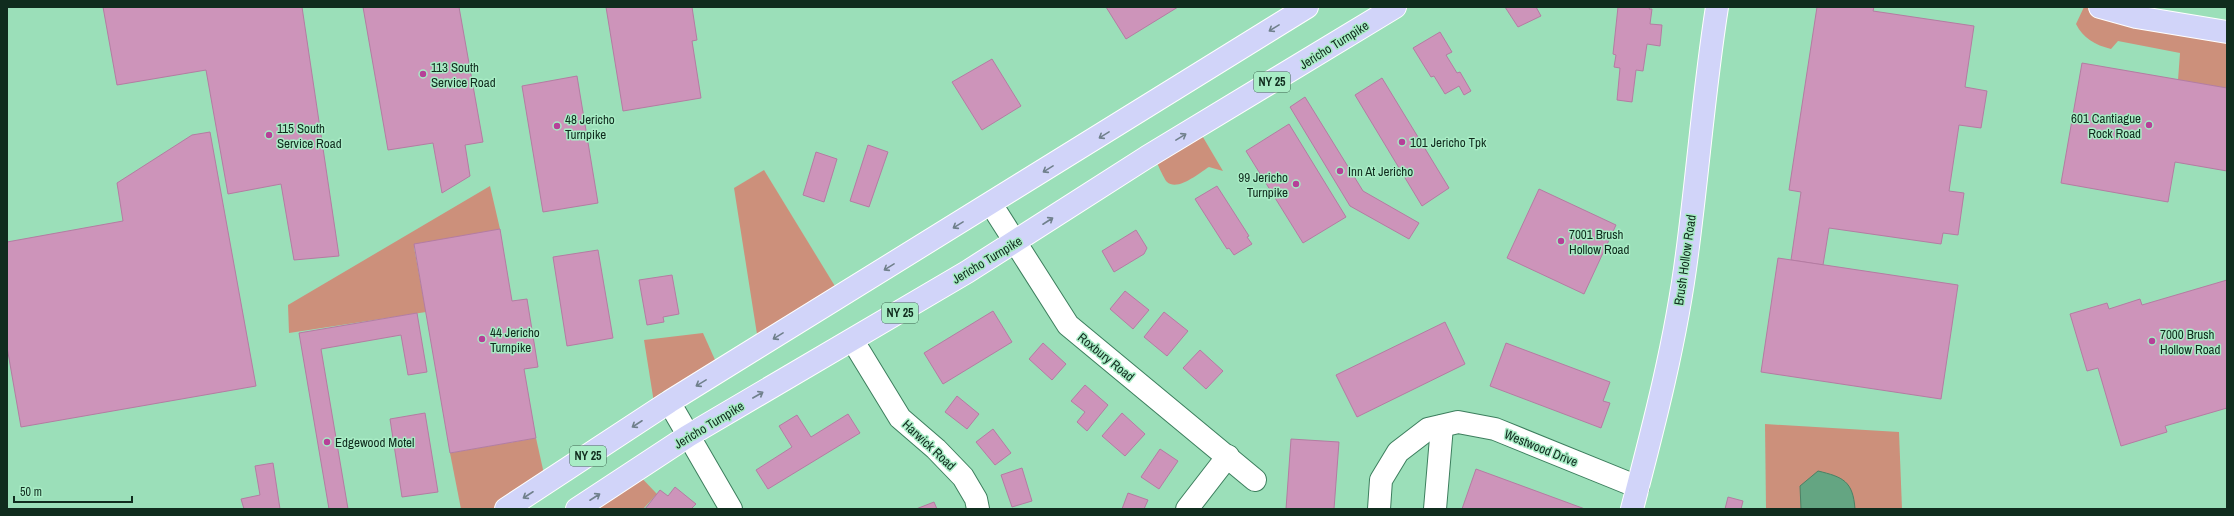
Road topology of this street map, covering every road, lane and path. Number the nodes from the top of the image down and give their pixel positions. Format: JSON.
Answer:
{"nodes":[{"id":1,"x":1307,"y":7,"type":"edge"},
{"id":2,"x":1396,"y":7,"type":"edge"},
{"id":3,"x":1717,"y":7,"type":"edge"},
{"id":4,"x":2100,"y":7,"type":"edge"},
{"id":5,"x":2227,"y":32,"type":"edge"},
{"id":6,"x":991,"y":204,"type":"junction"},
{"id":7,"x":1016,"y":243,"type":"junction"},
{"id":8,"x":853,"y":341,"type":"junction"},
{"id":9,"x":669,"y":402,"type":"junction"},
{"id":10,"x":1442,"y":426,"type":"junction"},
{"id":11,"x":688,"y":436,"type":"junction"},
{"id":12,"x":1228,"y":456,"type":"junction"},
{"id":13,"x":1255,"y":480,"type":"dead end"},
{"id":14,"x":1638,"y":487,"type":"junction"},
{"id":15,"x":506,"y":509,"type":"edge"},
{"id":16,"x":577,"y":509,"type":"edge"},
{"id":17,"x":731,"y":509,"type":"edge"},
{"id":18,"x":978,"y":509,"type":"edge"},
{"id":19,"x":1187,"y":509,"type":"edge"},
{"id":20,"x":1379,"y":509,"type":"edge"},
{"id":21,"x":1436,"y":509,"type":"edge"},
{"id":22,"x":1632,"y":509,"type":"edge"}],
"edges":[{"from":1,"to":6,"type":"main road","number":"NY 25","one_way":true},
{"from":7,"to":2,"type":"main road","name":"Jericho Turnpike","number":"NY 25","one_way":true},
{"from":3,"to":14,"type":"main road","name":"Brush Hollow Road"},
{"from":4,"to":5,"type":"main road"},
{"from":6,"to":7,"type":"street","name":"Roxbury Road"},
{"from":6,"to":9,"type":"main road","number":"NY 25","one_way":true},
{"from":7,"to":8,"type":"main road","name":"Jericho Turnpike","number":"NY 25"},
{"from":7,"to":12,"type":"street","name":"Roxbury Road"},
{"from":11,"to":8,"type":"main road","name":"Jericho Turnpike","number":"NY 25","one_way":true},
{"from":8,"to":18,"type":"street","name":"Harwick Road"},
{"from":9,"to":11,"type":"street"},
{"from":9,"to":15,"type":"main road","number":"NY 25","one_way":true},
{"from":10,"to":14,"type":"street","name":"Westwood Drive"},
{"from":10,"to":20,"type":"street","name":"Westwood Drive"},
{"from":10,"to":21,"type":"street"},
{"from":16,"to":11,"type":"main road","name":"Jericho Turnpike","number":"NY 25","one_way":true},
{"from":11,"to":17,"type":"street"},
{"from":12,"to":13,"type":"street","name":"Roxbury Road"},
{"from":12,"to":19,"type":"street"},
{"from":14,"to":22,"type":"main road","name":"Brush Hollow Road"}]}
